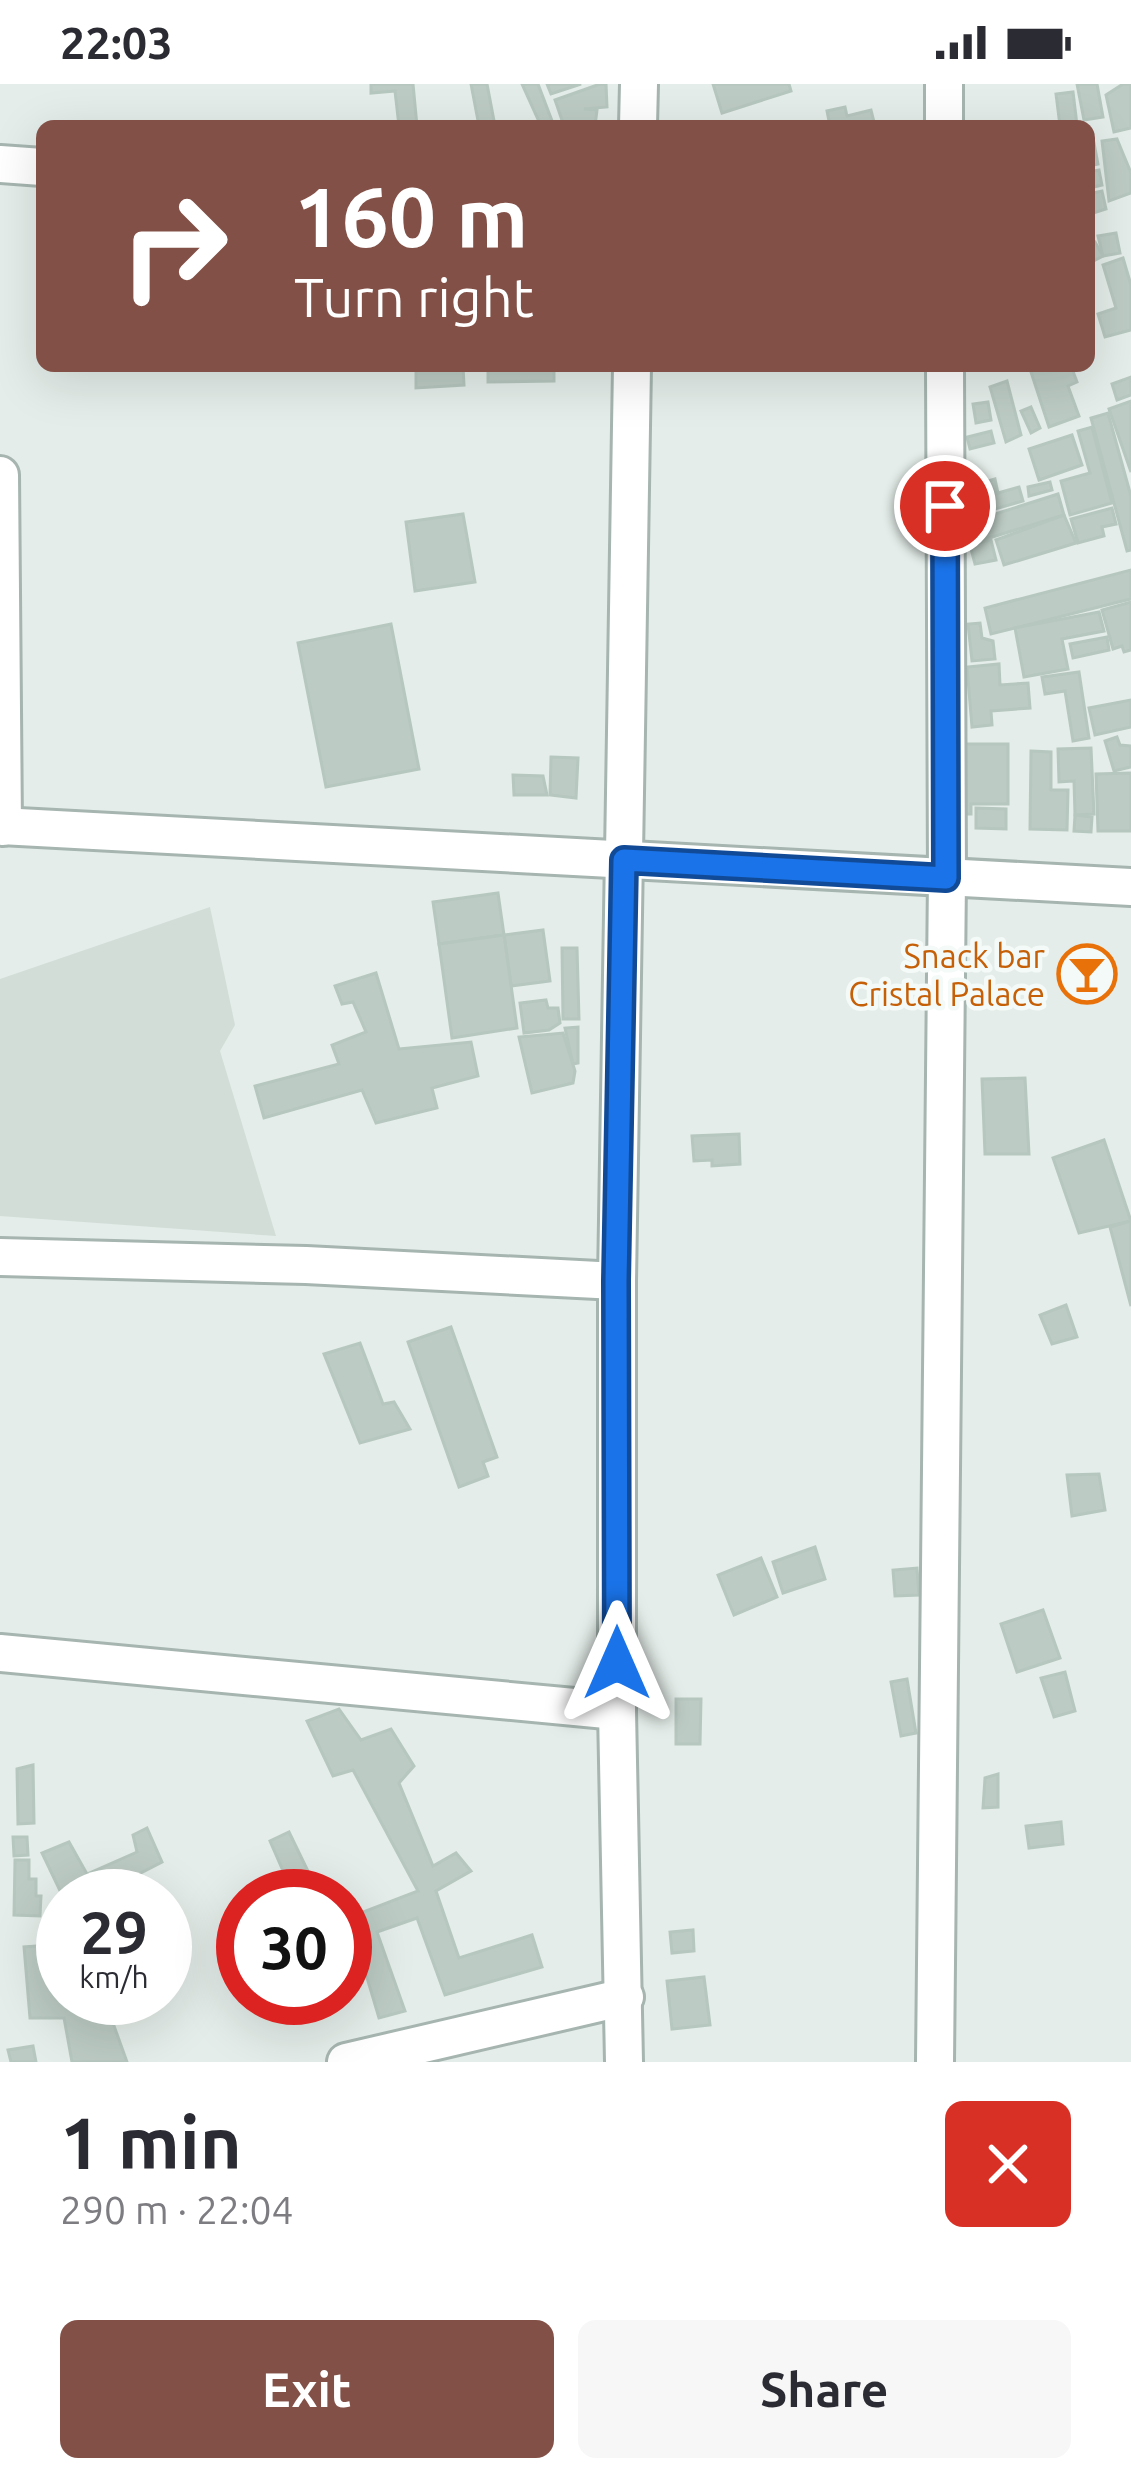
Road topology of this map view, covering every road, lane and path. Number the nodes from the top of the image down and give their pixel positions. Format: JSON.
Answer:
{"nodes":[{"id":1,"x":638,"y":84,"type":"edge"},
{"id":2,"x":944,"y":84,"type":"edge"},
{"id":3,"x":638,"y":120,"type":"edge"},
{"id":4,"x":944,"y":120,"type":"edge"},
{"id":5,"x":0,"y":164,"type":"edge"},
{"id":6,"x":36,"y":167,"type":"edge"},
{"id":7,"x":632,"y":372,"type":"edge"},
{"id":8,"x":945,"y":372,"type":"edge"},
{"id":9,"x":0,"y":475,"type":"edge"},
{"id":10,"x":1,"y":826,"type":"edge"},
{"id":11,"x":624,"y":860,"type":"junction"},
{"id":12,"x":946,"y":878,"type":"junction"},
{"id":13,"x":1131,"y":887,"type":"edge"},
{"id":14,"x":0,"y":1257,"type":"edge"},
{"id":15,"x":616,"y":1281,"type":"junction"},
{"id":16,"x":0,"y":1653,"type":"edge"},
{"id":17,"x":617,"y":1711,"type":"junction"},
{"id":18,"x":625,"y":1997,"type":"junction"},
{"id":19,"x":346,"y":2062,"type":"edge"},
{"id":20,"x":624,"y":2062,"type":"edge"},
{"id":21,"x":935,"y":2062,"type":"edge"}],
"edges":[{"from":1,"to":3,"type":"street"},
{"from":2,"to":4,"type":"street"},
{"from":5,"to":6,"type":"street"},
{"from":7,"to":11,"type":"street"},
{"from":8,"to":12,"type":"street"},
{"from":9,"to":10,"type":"street"},
{"from":10,"to":11,"type":"street"},
{"from":11,"to":12,"type":"street"},
{"from":11,"to":15,"type":"street"},
{"from":12,"to":13,"type":"street"},
{"from":12,"to":21,"type":"street"},
{"from":14,"to":15,"type":"street"},
{"from":15,"to":17,"type":"street"},
{"from":16,"to":17,"type":"street"},
{"from":17,"to":18,"type":"street"},
{"from":18,"to":19,"type":"street"},
{"from":18,"to":20,"type":"street"}]}
